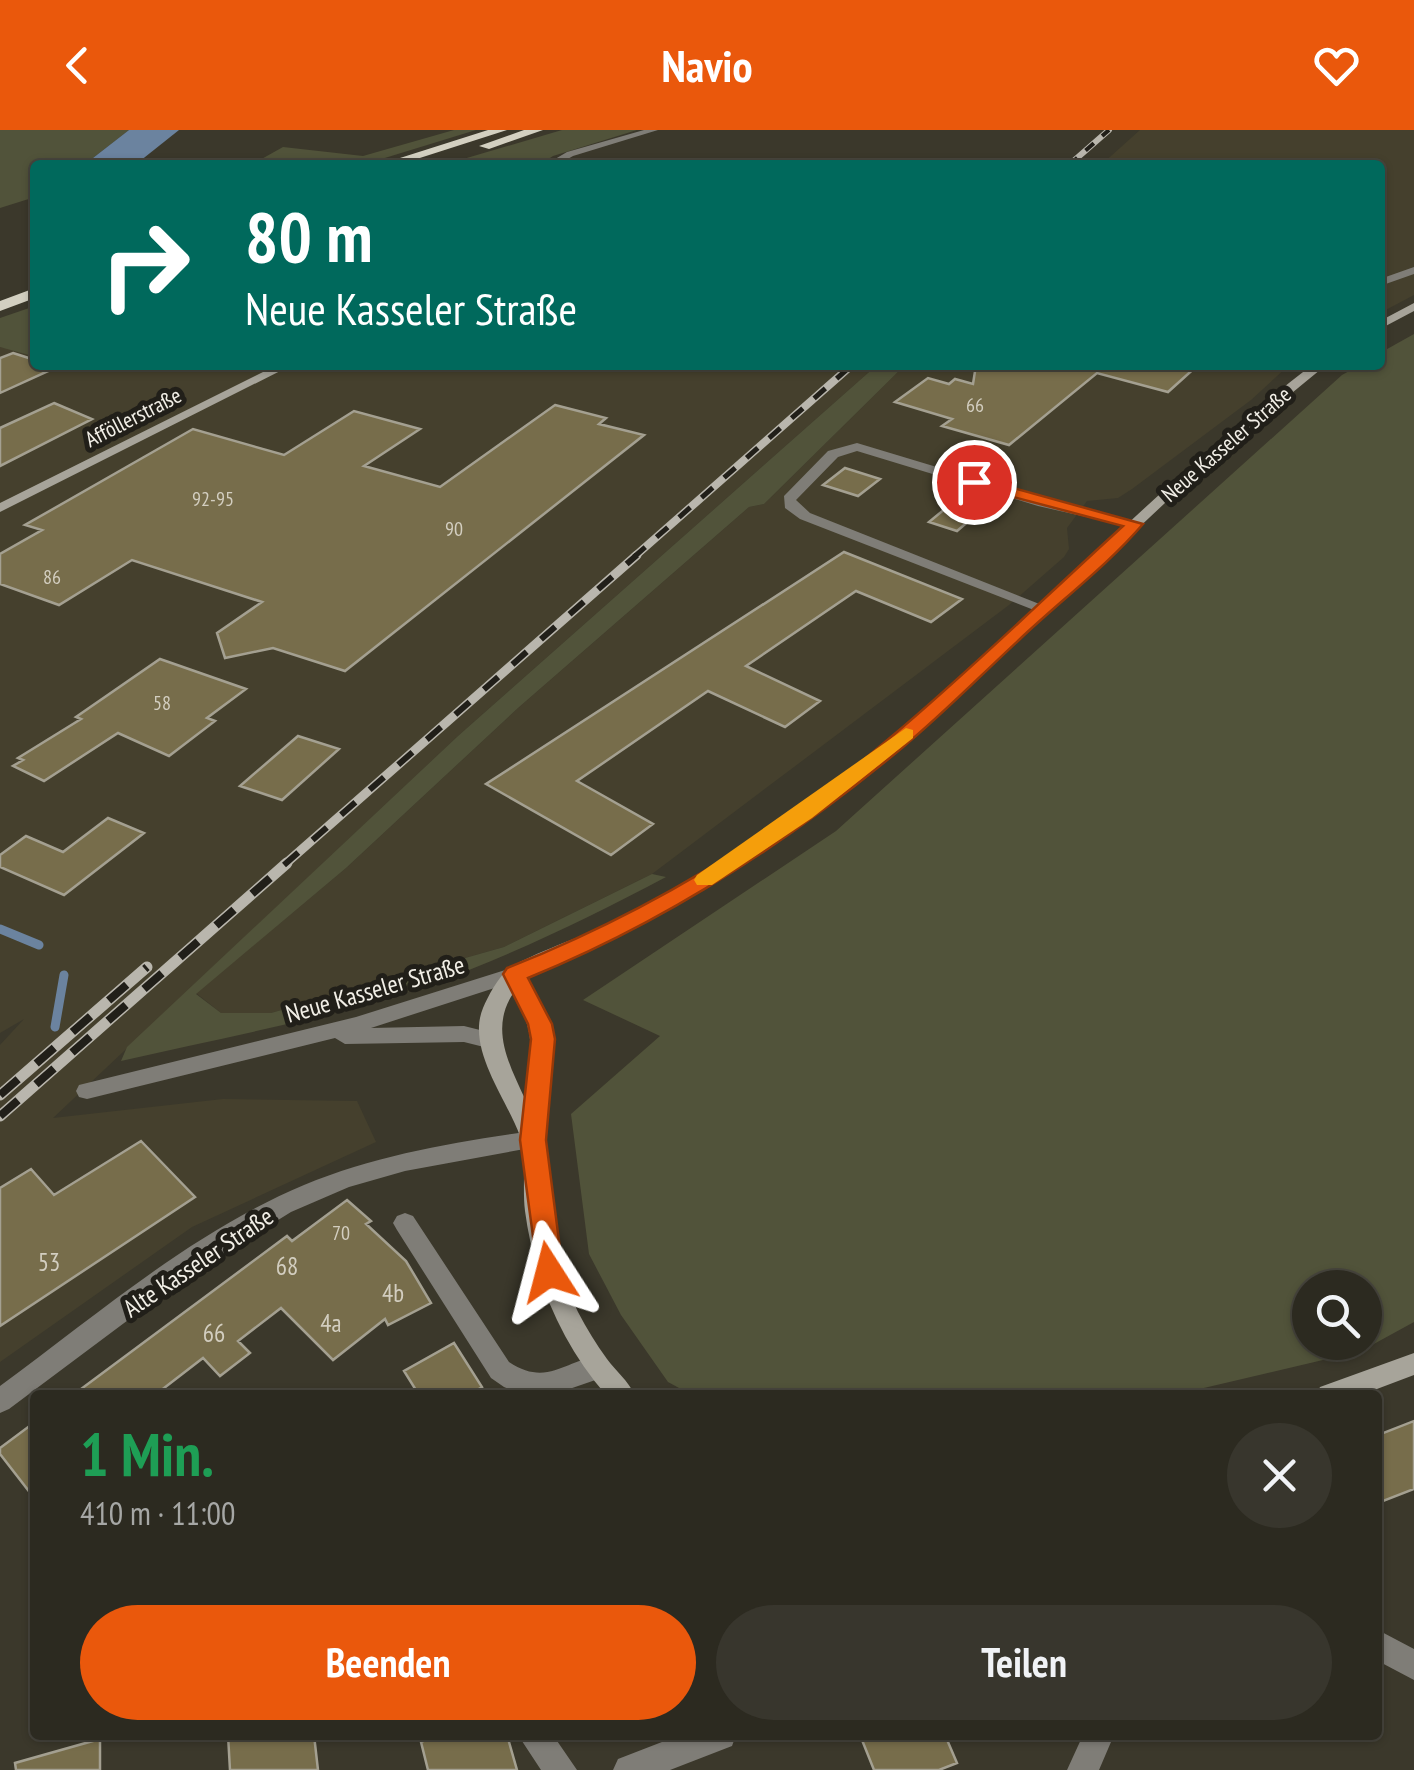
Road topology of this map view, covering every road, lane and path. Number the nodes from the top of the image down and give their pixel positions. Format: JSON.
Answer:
{"nodes":[{"id":1,"x":501,"y":130,"type":"edge"},
{"id":2,"x":538,"y":130,"type":"edge"},
{"id":3,"x":654,"y":130,"type":"edge"},
{"id":4,"x":401,"y":160,"type":"edge"},
{"id":5,"x":439,"y":160,"type":"edge"},
{"id":6,"x":559,"y":160,"type":"edge"},
{"id":7,"x":1414,"y":270,"type":"edge"},
{"id":8,"x":1385,"y":281,"type":"edge"},
{"id":9,"x":30,"y":282,"type":"edge"},
{"id":10,"x":0,"y":293,"type":"edge"},
{"id":11,"x":30,"y":298,"type":"edge"},
{"id":12,"x":1414,"y":306,"type":"edge"},
{"id":13,"x":0,"y":307,"type":"edge"},
{"id":14,"x":1385,"y":323,"type":"edge"},
{"id":15,"x":276,"y":370,"type":"edge"},
{"id":16,"x":1314,"y":370,"type":"edge"},
{"id":17,"x":0,"y":508,"type":"edge"},
{"id":18,"x":1130,"y":528,"type":"junction"},
{"id":19,"x":1044,"y":609,"type":"junction"},
{"id":20,"x":515,"y":974,"type":"junction"},
{"id":21,"x":314,"y":1037,"type":"junction"},
{"id":22,"x":492,"y":1042,"type":"junction"},
{"id":23,"x":87,"y":1091,"type":"dead end"},
{"id":24,"x":533,"y":1140,"type":"junction"},
{"id":25,"x":405,"y":1223,"type":"dead end"},
{"id":26,"x":1414,"y":1364,"type":"edge"},
{"id":27,"x":598,"y":1368,"type":"junction"},
{"id":28,"x":618,"y":1390,"type":"edge"},
{"id":29,"x":1343,"y":1390,"type":"edge"},
{"id":30,"x":0,"y":1401,"type":"edge"},
{"id":31,"x":1382,"y":1647,"type":"edge"},
{"id":32,"x":1414,"y":1665,"type":"edge"},
{"id":33,"x":538,"y":1740,"type":"edge"},
{"id":34,"x":708,"y":1740,"type":"edge"},
{"id":35,"x":1097,"y":1740,"type":"edge"},
{"id":36,"x":561,"y":1770,"type":"edge"},
{"id":37,"x":629,"y":1770,"type":"edge"},
{"id":38,"x":1083,"y":1770,"type":"edge"}],
"edges":[{"from":1,"to":4,"type":"highway"},
{"from":2,"to":5,"type":"highway"},
{"from":3,"to":6,"type":"street"},
{"from":7,"to":8,"type":"street"},
{"from":9,"to":10,"type":"highway"},
{"from":11,"to":13,"type":"highway"},
{"from":12,"to":14,"type":"main road"},
{"from":15,"to":17,"type":"main road","name":"Afföllerstraße"},
{"from":16,"to":18,"type":"main road","name":"Neue Kasseler Straße"},
{"from":18,"to":19,"type":"main road","name":"Neue Kasseler Straße"},
{"from":18,"to":19,"type":"street"},
{"from":19,"to":20,"type":"main road","name":"Neue Kasseler Straße"},
{"from":20,"to":21,"type":"street","name":"Neue Kasseler Straße"},
{"from":20,"to":22,"type":"main road"},
{"from":20,"to":24,"type":"main road"},
{"from":21,"to":22,"type":"street"},
{"from":21,"to":23,"type":"street","name":"Neue Kasseler Straße"},
{"from":22,"to":24,"type":"main road"},
{"from":24,"to":27,"type":"main road"},
{"from":24,"to":30,"type":"street","name":"Alte Kasseler Straße"},
{"from":25,"to":27,"type":"street"},
{"from":26,"to":29,"type":"main road"},
{"from":27,"to":28,"type":"main road"},
{"from":31,"to":32,"type":"street"},
{"from":33,"to":36,"type":"street"},
{"from":34,"to":37,"type":"street"},
{"from":35,"to":38,"type":"street"}]}
